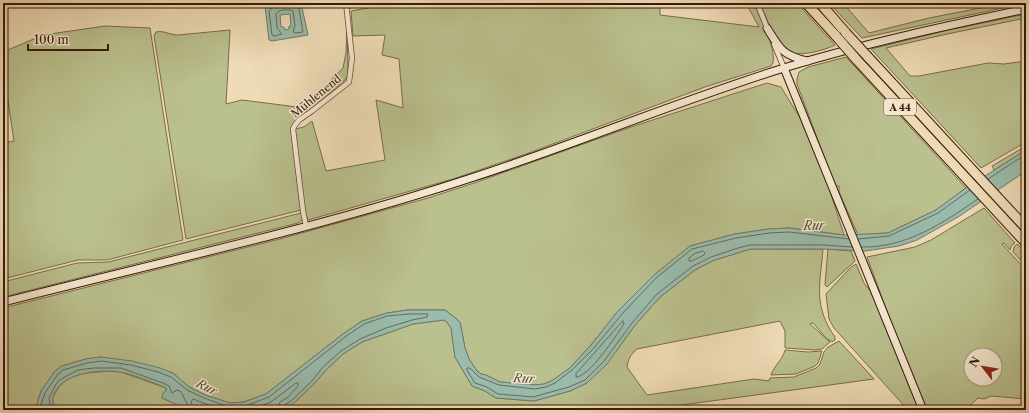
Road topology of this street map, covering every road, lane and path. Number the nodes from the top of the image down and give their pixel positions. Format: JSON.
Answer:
{"nodes":[{"id":1,"x":346,"y":3,"type":"edge"},
{"id":2,"x":757,"y":3,"type":"edge"},
{"id":3,"x":806,"y":3,"type":"edge"},
{"id":4,"x":820,"y":3,"type":"edge"},
{"id":5,"x":1026,"y":9,"type":"edge"},
{"id":6,"x":767,"y":28,"type":"junction"},
{"id":7,"x":808,"y":61,"type":"junction"},
{"id":8,"x":784,"y":68,"type":"junction"},
{"id":9,"x":306,"y":226,"type":"junction"},
{"id":10,"x":1026,"y":228,"type":"edge"},
{"id":11,"x":1026,"y":243,"type":"edge"},
{"id":12,"x":3,"y":302,"type":"edge"},
{"id":13,"x":923,"y":410,"type":"edge"}],
"edges":[{"from":1,"to":9,"type":"street","name":"Mühlenend"},
{"from":2,"to":6,"type":"street"},
{"from":3,"to":11,"type":"highway","number":"A 44","bridge":true},
{"from":4,"to":10,"type":"highway","number":"A 44","bridge":true},
{"from":5,"to":7,"type":"main road"},
{"from":6,"to":7,"type":"main road"},
{"from":6,"to":8,"type":"street"},
{"from":7,"to":8,"type":"main road"},
{"from":8,"to":9,"type":"main road"},
{"from":8,"to":13,"type":"main road"},
{"from":9,"to":12,"type":"main road"}]}
